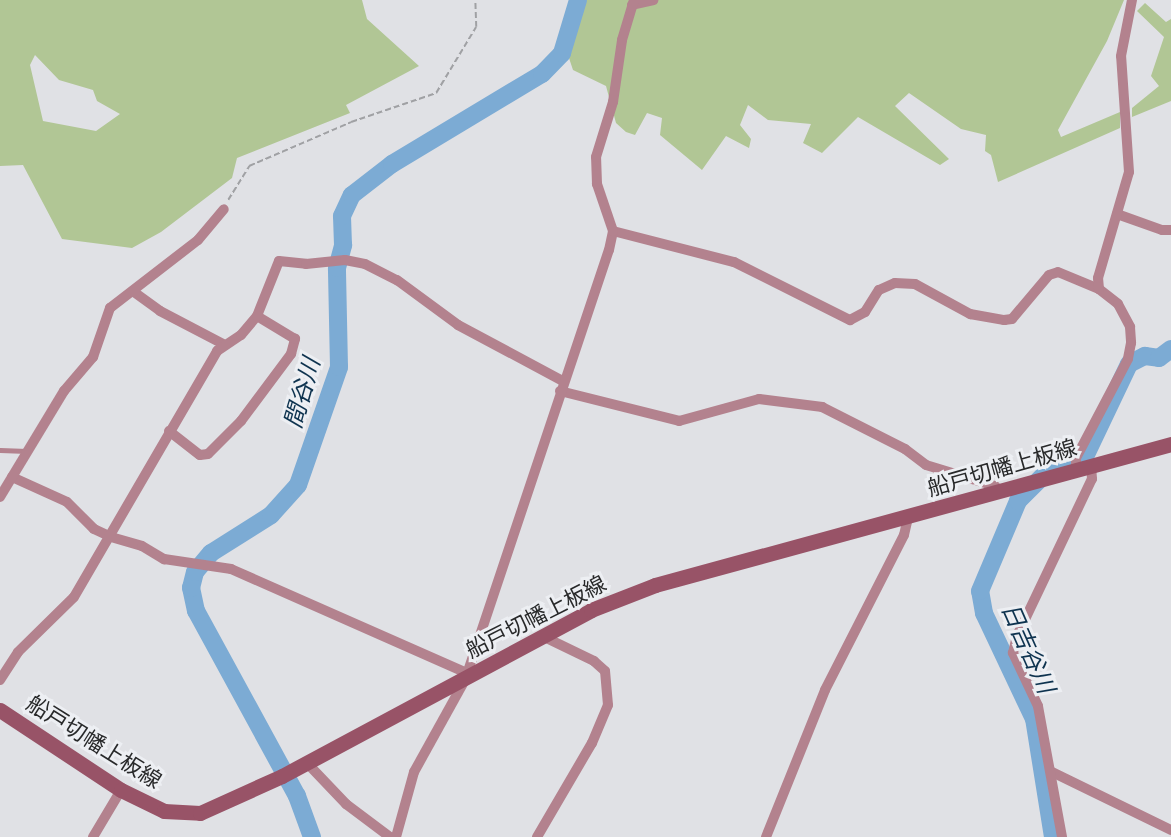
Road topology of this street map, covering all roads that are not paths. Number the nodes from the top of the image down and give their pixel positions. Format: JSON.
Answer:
{"nodes":[{"id":1,"x":654,"y":0,"type":"edge"},
{"id":2,"x":1132,"y":0,"type":"edge"},
{"id":3,"x":633,"y":3,"type":"edge"},
{"id":4,"x":224,"y":209,"type":"road end"},
{"id":5,"x":1117,"y":214,"type":"junction"},
{"id":6,"x":1171,"y":230,"type":"edge"},
{"id":7,"x":613,"y":231,"type":"junction"},
{"id":8,"x":1099,"y":289,"type":"junction"},
{"id":9,"x":134,"y":292,"type":"junction"},
{"id":10,"x":257,"y":316,"type":"junction"},
{"id":11,"x":223,"y":344,"type":"junction"},
{"id":12,"x":562,"y":386,"type":"junction"},
{"id":13,"x":169,"y":431,"type":"junction"},
{"id":14,"x":1171,"y":444,"type":"edge"},
{"id":15,"x":0,"y":450,"type":"edge"},
{"id":16,"x":27,"y":452,"type":"junction"},
{"id":17,"x":1080,"y":466,"type":"junction"},
{"id":18,"x":12,"y":477,"type":"junction"},
{"id":19,"x":999,"y":492,"type":"junction"},
{"id":20,"x":0,"y":497,"type":"edge"},
{"id":21,"x":908,"y":518,"type":"junction"},
{"id":22,"x":111,"y":537,"type":"junction"},
{"id":23,"x":542,"y":636,"type":"junction"},
{"id":24,"x":466,"y":676,"type":"junction"},
{"id":25,"x":0,"y":680,"type":"edge"},
{"id":26,"x":0,"y":710,"type":"edge"},
{"id":27,"x":308,"y":763,"type":"junction"},
{"id":28,"x":1052,"y":772,"type":"junction"},
{"id":29,"x":121,"y":790,"type":"junction"},
{"id":30,"x":1171,"y":830,"type":"edge"},
{"id":31,"x":93,"y":837,"type":"edge"},
{"id":32,"x":390,"y":837,"type":"edge"},
{"id":33,"x":396,"y":837,"type":"edge"},
{"id":34,"x":537,"y":837,"type":"edge"},
{"id":35,"x":766,"y":837,"type":"edge"},
{"id":36,"x":1062,"y":837,"type":"edge"}],
"edges":[{"from":1,"to":3,"type":"street"},
{"from":2,"to":5,"type":"street"},
{"from":3,"to":7,"type":"street"},
{"from":4,"to":9,"type":"street"},
{"from":5,"to":6,"type":"street"},
{"from":5,"to":8,"type":"street"},
{"from":7,"to":8,"type":"street"},
{"from":7,"to":12,"type":"street"},
{"from":8,"to":17,"type":"street"},
{"from":9,"to":11,"type":"street"},
{"from":9,"to":16,"type":"street"},
{"from":10,"to":11,"type":"street"},
{"from":10,"to":12,"type":"street"},
{"from":10,"to":13,"type":"street"},
{"from":11,"to":13,"type":"street"},
{"from":12,"to":19,"type":"street"},
{"from":12,"to":24,"type":"street"},
{"from":13,"to":22,"type":"street"},
{"from":14,"to":17,"type":"main road","name":"船戸切幡上板線"},
{"from":15,"to":16,"type":"lane"},
{"from":16,"to":18,"type":"street"},
{"from":17,"to":19,"type":"main road","name":"船戸切幡上板線"},
{"from":17,"to":28,"type":"street"},
{"from":18,"to":20,"type":"street"},
{"from":18,"to":22,"type":"street"},
{"from":19,"to":21,"type":"main road","name":"船戸切幡上板線"},
{"from":21,"to":23,"type":"main road","name":"船戸切幡上板線"},
{"from":21,"to":35,"type":"street"},
{"from":22,"to":24,"type":"street"},
{"from":22,"to":25,"type":"street"},
{"from":23,"to":24,"type":"main road","name":"船戸切幡上板線"},
{"from":23,"to":34,"type":"street"},
{"from":24,"to":27,"type":"main road","name":"船戸切幡上板線"},
{"from":24,"to":33,"type":"street"},
{"from":26,"to":29,"type":"main road","name":"船戸切幡上板線"},
{"from":27,"to":29,"type":"main road","name":"船戸切幡上板線"},
{"from":27,"to":32,"type":"street"},
{"from":28,"to":30,"type":"street"},
{"from":28,"to":36,"type":"street"},
{"from":29,"to":31,"type":"street"}]}
